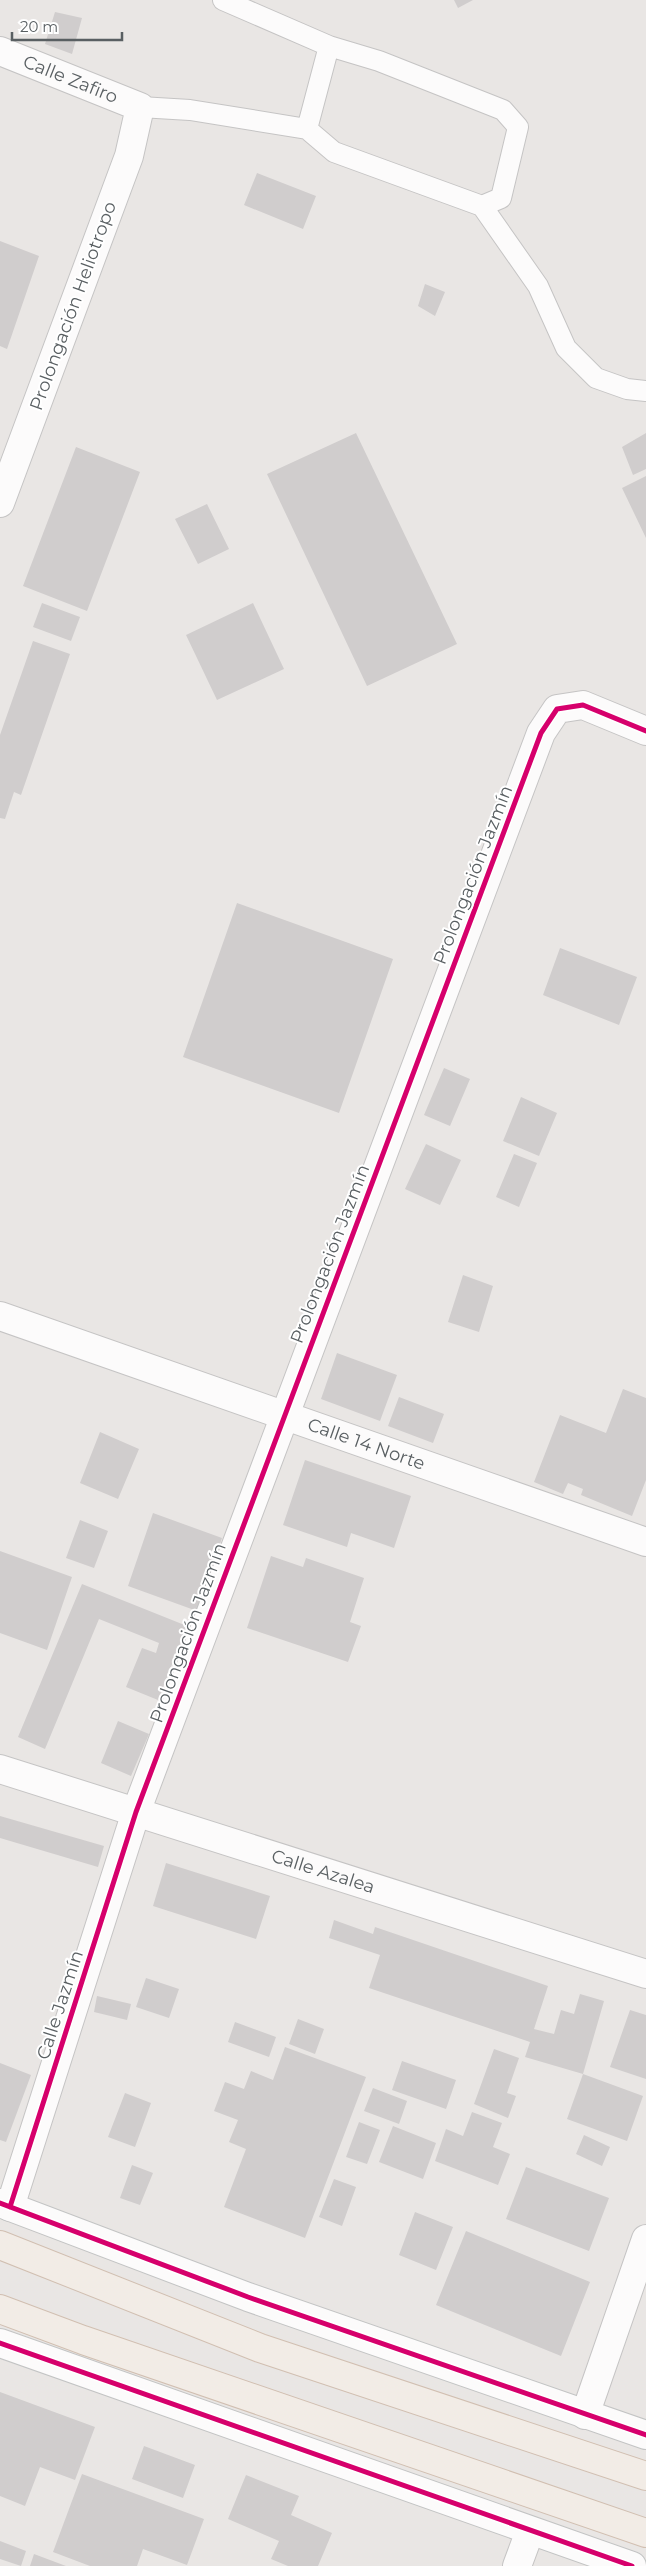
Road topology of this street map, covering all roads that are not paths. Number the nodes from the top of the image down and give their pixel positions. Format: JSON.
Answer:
{"nodes":[{"id":1,"x":223,"y":0,"type":"edge"},
{"id":2,"x":329,"y":46,"type":"junction"},
{"id":3,"x":0,"y":51,"type":"edge"},
{"id":4,"x":140,"y":107,"type":"junction"},
{"id":5,"x":308,"y":129,"type":"junction"},
{"id":6,"x":482,"y":206,"type":"junction"},
{"id":7,"x":646,"y":391,"type":"edge"},
{"id":8,"x":7,"y":463,"type":"edge"},
{"id":9,"x":0,"y":503,"type":"edge"},
{"id":10,"x":646,"y":731,"type":"edge"},
{"id":11,"x":0,"y":1316,"type":"edge"},
{"id":12,"x":283,"y":1416,"type":"junction"},
{"id":13,"x":646,"y":1542,"type":"edge"},
{"id":14,"x":0,"y":1769,"type":"edge"},
{"id":15,"x":136,"y":1812,"type":"junction"},
{"id":16,"x":646,"y":1974,"type":"edge"},
{"id":17,"x":5,"y":2205,"type":"edge"},
{"id":18,"x":646,"y":2239,"type":"edge"},
{"id":19,"x":0,"y":2245,"type":"edge"},
{"id":20,"x":0,"y":2309,"type":"edge"},
{"id":21,"x":0,"y":2343,"type":"edge"},
{"id":22,"x":585,"y":2415,"type":"junction"},
{"id":23,"x":646,"y":2435,"type":"edge"},
{"id":24,"x":646,"y":2476,"type":"edge"},
{"id":25,"x":530,"y":2531,"type":"junction"},
{"id":26,"x":646,"y":2533,"type":"edge"},
{"id":27,"x":517,"y":2566,"type":"edge"},
{"id":28,"x":632,"y":2566,"type":"edge"}],
"edges":[{"from":1,"to":2,"type":"lane"},
{"from":2,"to":5,"type":"lane"},
{"from":2,"to":6,"type":"lane"},
{"from":3,"to":4,"type":"street","name":"Calle Zafiro"},
{"from":4,"to":5,"type":"lane"},
{"from":4,"to":8,"type":"street","name":"Prolongación Heliotropo"},
{"from":5,"to":6,"type":"lane"},
{"from":6,"to":7,"type":"lane"},
{"from":8,"to":9,"type":"street","name":"Prolongación Heliotropo"},
{"from":10,"to":12,"type":"street","name":"Prolongación Jazmín"},
{"from":11,"to":12,"type":"street","name":"Calle 14 Norte"},
{"from":12,"to":13,"type":"street","name":"Calle 14 Norte"},
{"from":12,"to":15,"type":"street","name":"Prolongación Jazmín"},
{"from":14,"to":15,"type":"street","name":"Calle Azalea"},
{"from":15,"to":16,"type":"street","name":"Calle Azalea"},
{"from":15,"to":17,"type":"street","name":"Calle Jazmín"},
{"from":17,"to":22,"type":"street"},
{"from":18,"to":22,"type":"street"},
{"from":19,"to":24,"type":"main road"},
{"from":20,"to":26,"type":"main road"},
{"from":21,"to":25,"type":"street"},
{"from":22,"to":23,"type":"street"},
{"from":25,"to":27,"type":"street"},
{"from":25,"to":28,"type":"street"}]}
